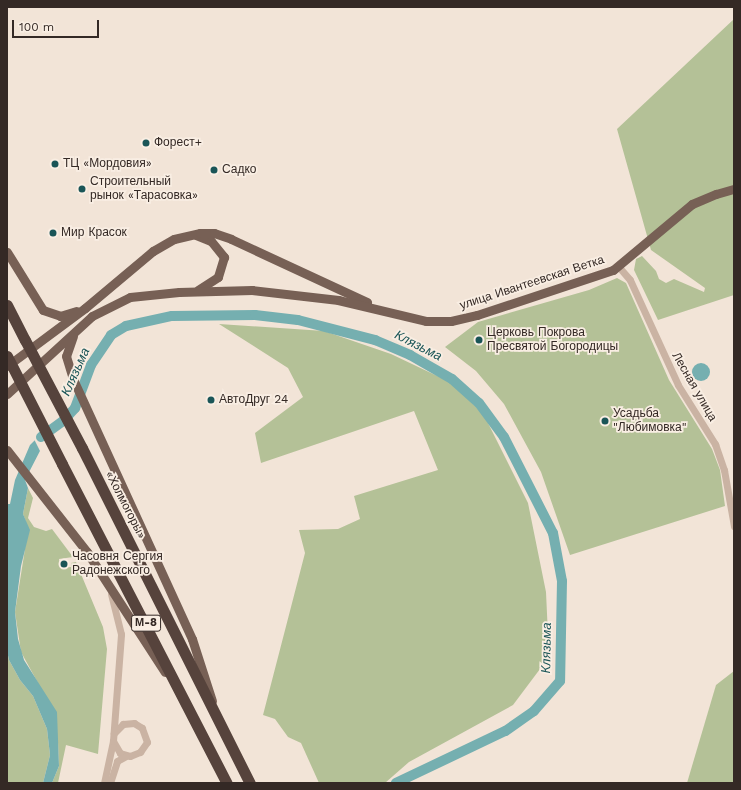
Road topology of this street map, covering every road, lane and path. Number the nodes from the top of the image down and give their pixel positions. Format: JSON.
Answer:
{"nodes":[{"id":1,"x":734,"y":189,"type":"edge"},
{"id":2,"x":194,"y":235,"type":"junction"},
{"id":3,"x":7,"y":252,"type":"edge"},
{"id":4,"x":618,"y":266,"type":"junction"},
{"id":5,"x":195,"y":291,"type":"junction"},
{"id":6,"x":7,"y":305,"type":"edge"},
{"id":7,"x":85,"y":308,"type":"junction"},
{"id":8,"x":396,"y":314,"type":"junction"},
{"id":9,"x":81,"y":325,"type":"junction"},
{"id":10,"x":7,"y":356,"type":"edge"},
{"id":11,"x":7,"y":366,"type":"edge"},
{"id":12,"x":7,"y":394,"type":"edge"},
{"id":13,"x":7,"y":450,"type":"edge"},
{"id":14,"x":734,"y":526,"type":"edge"},
{"id":15,"x":109,"y":587,"type":"junction"},
{"id":16,"x":193,"y":712,"type":"junction"},
{"id":17,"x":217,"y":716,"type":"junction"},
{"id":18,"x":113,"y":738,"type":"junction"},
{"id":19,"x":126,"y":756,"type":"junction"},
{"id":20,"x":104,"y":783,"type":"edge"},
{"id":21,"x":110,"y":783,"type":"edge"},
{"id":22,"x":227,"y":783,"type":"edge"},
{"id":23,"x":250,"y":783,"type":"edge"}],
"edges":[{"from":1,"to":4,"type":"main road","name":"улица Ивантеевская Ветка"},
{"from":2,"to":5,"type":"main road"},
{"from":2,"to":7,"type":"main road"},
{"from":2,"to":8,"type":"main road"},
{"from":3,"to":7,"type":"main road"},
{"from":4,"to":8,"type":"main road","name":"улица Ивантеевская Ветка"},
{"from":4,"to":14,"type":"street","name":"Лесная улица"},
{"from":5,"to":8,"type":"main road","name":"улица Ивантеевская Ветка"},
{"from":5,"to":9,"type":"main road","name":"улица Ивантеевская Ветка"},
{"from":6,"to":17,"type":"highway","name":"«Холмогоры»","number":"М-8","bridge":true},
{"from":7,"to":11,"type":"main road"},
{"from":9,"to":12,"type":"main road","name":"улица Ивантеевская Ветка"},
{"from":9,"to":17,"type":"main road"},
{"from":10,"to":16,"type":"highway","number":"М-8","bridge":true},
{"from":13,"to":15,"type":"main road"},
{"from":15,"to":16,"type":"main road"},
{"from":15,"to":18,"type":"street"},
{"from":16,"to":22,"type":"highway","number":"М-8"},
{"from":17,"to":23,"type":"highway","name":"«Холмогоры»","number":"М-8"},
{"from":18,"to":19,"type":"street"},
{"from":18,"to":19,"type":"street"},
{"from":18,"to":20,"type":"street"},
{"from":19,"to":21,"type":"street"}]}
